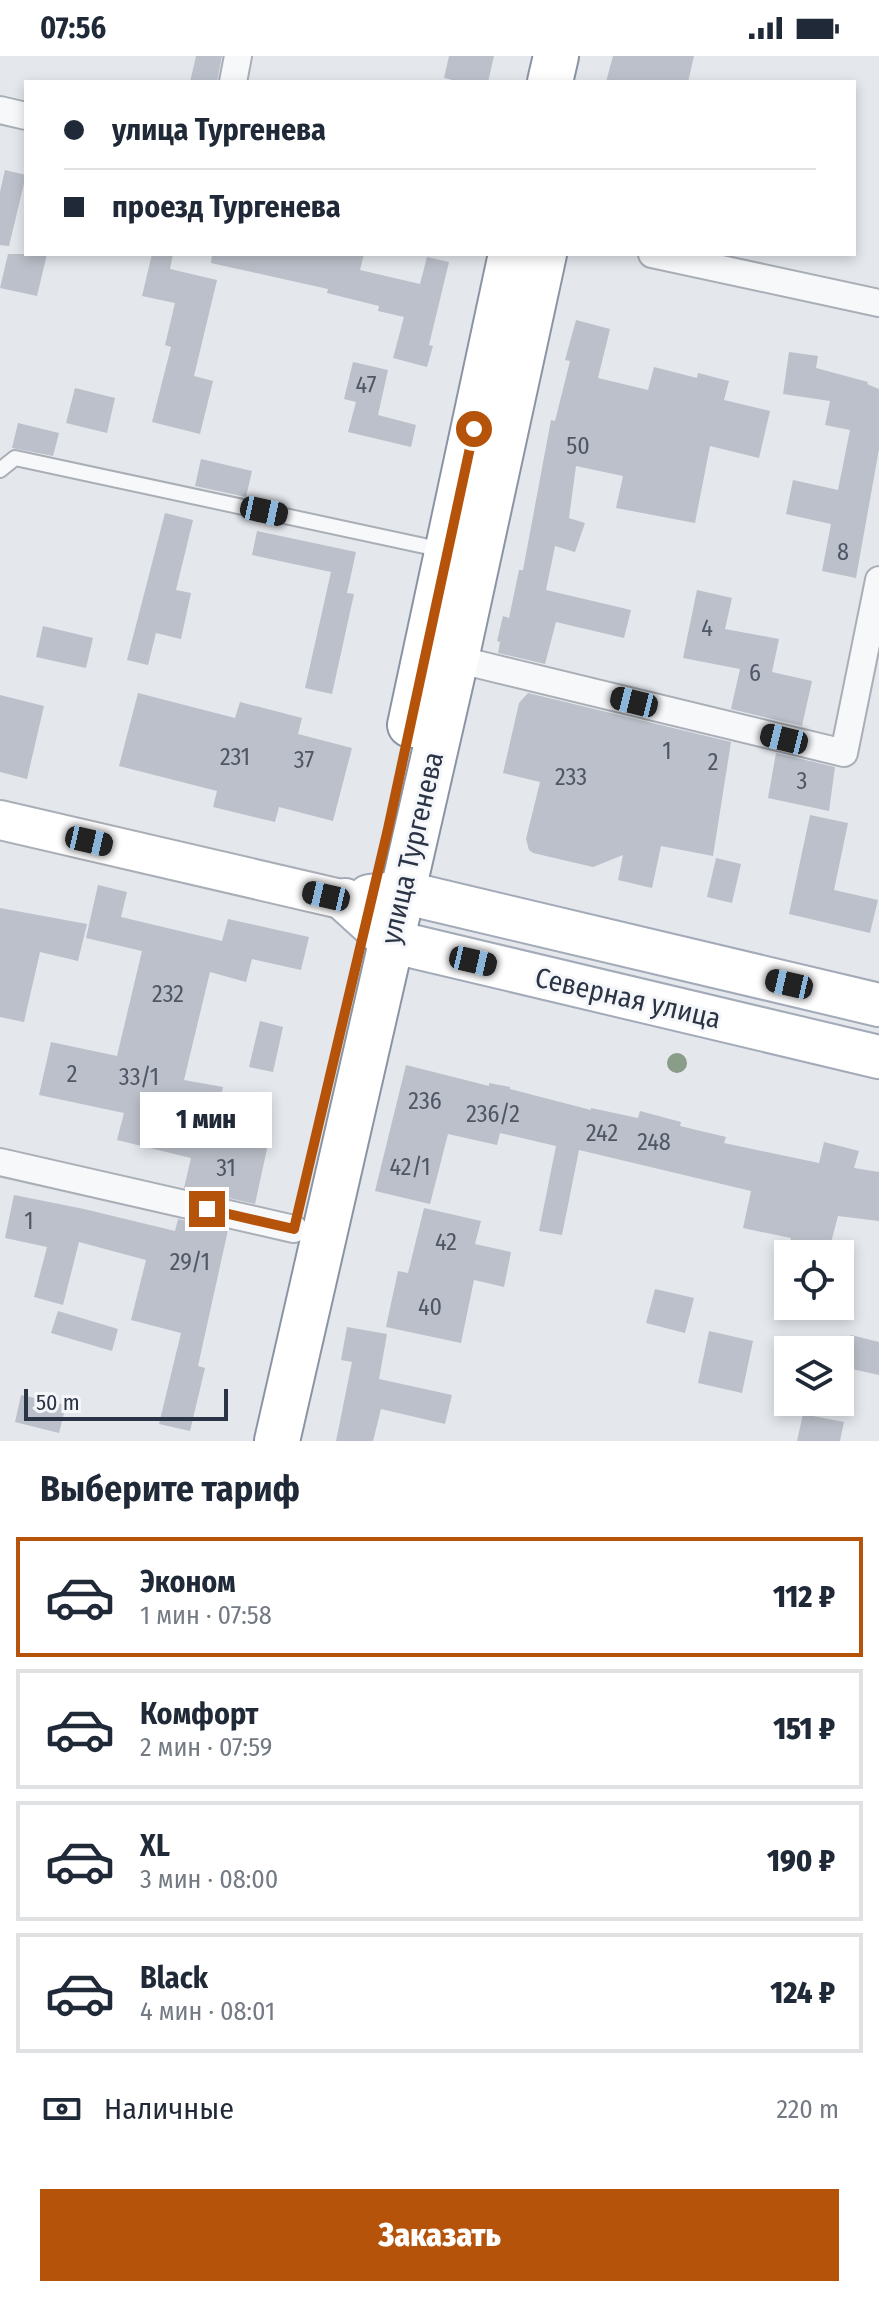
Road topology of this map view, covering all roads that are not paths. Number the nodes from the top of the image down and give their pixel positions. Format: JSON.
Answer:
{"nodes":[{"id":1,"x":238,"y":56,"type":"edge"},
{"id":2,"x":556,"y":56,"type":"edge"},
{"id":3,"x":587,"y":56,"type":"edge"},
{"id":4,"x":233,"y":80,"type":"edge"},
{"id":5,"x":550,"y":80,"type":"edge"},
{"id":6,"x":582,"y":80,"type":"edge"},
{"id":7,"x":0,"y":110,"type":"edge"},
{"id":8,"x":24,"y":116,"type":"edge"},
{"id":9,"x":511,"y":256,"type":"edge"},
{"id":10,"x":544,"y":256,"type":"edge"},
{"id":11,"x":661,"y":256,"type":"edge"},
{"id":12,"x":879,"y":303,"type":"edge"},
{"id":13,"x":0,"y":470,"type":"edge"},
{"id":14,"x":448,"y":551,"type":"junction"},
{"id":15,"x":879,"y":580,"type":"edge"},
{"id":16,"x":456,"y":659,"type":"junction"},
{"id":17,"x":0,"y":820,"type":"edge"},
{"id":18,"x":375,"y":910,"type":"junction"},
{"id":19,"x":879,"y":1005,"type":"edge"},
{"id":20,"x":879,"y":1057,"type":"edge"},
{"id":21,"x":0,"y":1162,"type":"edge"},
{"id":22,"x":294,"y":1229,"type":"junction"},
{"id":23,"x":245,"y":1441,"type":"edge"},
{"id":24,"x":277,"y":1441,"type":"edge"}],
"edges":[{"from":1,"to":4,"type":"street"},
{"from":2,"to":5,"type":"highway"},
{"from":3,"to":6,"type":"highway"},
{"from":7,"to":8,"type":"street"},
{"from":9,"to":14,"type":"highway","name":"улица Тургенева"},
{"from":10,"to":16,"type":"highway","name":"улица Тургенева"},
{"from":11,"to":12,"type":"street"},
{"from":13,"to":14,"type":"lane"},
{"from":14,"to":18,"type":"highway","name":"улица Тургенева"},
{"from":15,"to":16,"type":"street"},
{"from":16,"to":18,"type":"highway","name":"улица Тургенева"},
{"from":17,"to":18,"type":"main road","name":"Северная улица"},
{"from":18,"to":19,"type":"main road","name":"Северная улица"},
{"from":18,"to":20,"type":"main road","name":"Северная улица"},
{"from":18,"to":22,"type":"highway","name":"улица Тургенева"},
{"from":18,"to":24,"type":"highway","name":"улица Тургенева"},
{"from":21,"to":22,"type":"street"},
{"from":22,"to":23,"type":"highway","name":"улица Тургенева"}]}
